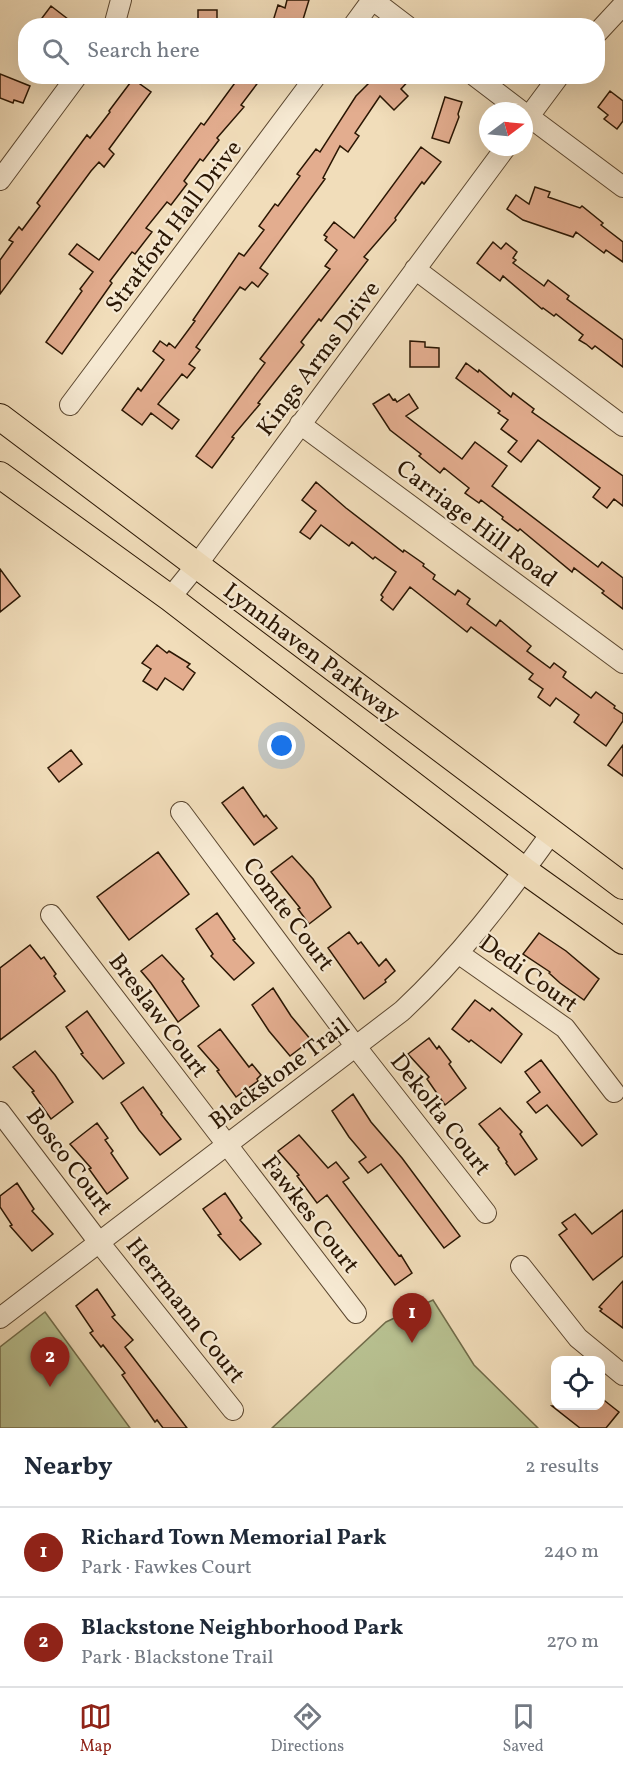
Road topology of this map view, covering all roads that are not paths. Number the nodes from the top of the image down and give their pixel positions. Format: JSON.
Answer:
{"nodes":[{"id":1,"x":122,"y":0,"type":"edge"},
{"id":2,"x":372,"y":0,"type":"edge"},
{"id":3,"x":623,"y":5,"type":"edge"},
{"id":4,"x":116,"y":18,"type":"edge"},
{"id":5,"x":359,"y":18,"type":"edge"},
{"id":6,"x":396,"y":18,"type":"edge"},
{"id":7,"x":605,"y":24,"type":"edge"},
{"id":8,"x":70,"y":84,"type":"edge"},
{"id":9,"x":310,"y":84,"type":"edge"},
{"id":10,"x":485,"y":84,"type":"edge"},
{"id":11,"x":552,"y":84,"type":"edge"},
{"id":12,"x":508,"y":102,"type":"edge"},
{"id":13,"x":533,"y":107,"type":"edge"},
{"id":14,"x":533,"y":122,"type":"edge"},
{"id":15,"x":499,"y":156,"type":"edge"},
{"id":16,"x":0,"y":180,"type":"edge"},
{"id":17,"x":623,"y":187,"type":"edge"},
{"id":18,"x":415,"y":269,"type":"junction"},
{"id":19,"x":70,"y":405,"type":"dead end"},
{"id":20,"x":0,"y":417,"type":"edge"},
{"id":21,"x":300,"y":424,"type":"junction"},
{"id":22,"x":623,"y":426,"type":"edge"},
{"id":23,"x":0,"y":475,"type":"edge"},
{"id":24,"x":196,"y":566,"type":"junction"},
{"id":25,"x":170,"y":598,"type":"junction"},
{"id":26,"x":623,"y":663,"type":"edge"},
{"id":27,"x":181,"y":812,"type":"dead end"},
{"id":28,"x":552,"y":832,"type":"junction"},
{"id":29,"x":525,"y":871,"type":"junction"},
{"id":30,"x":623,"y":886,"type":"edge"},
{"id":31,"x":51,"y":915,"type":"dead end"},
{"id":32,"x":623,"y":941,"type":"edge"},
{"id":33,"x":458,"y":953,"type":"junction"},
{"id":34,"x":356,"y":1047,"type":"junction"},
{"id":35,"x":614,"y":1092,"type":"dead end"},
{"id":36,"x":0,"y":1112,"type":"edge"},
{"id":37,"x":226,"y":1145,"type":"junction"},
{"id":38,"x":486,"y":1213,"type":"dead end"},
{"id":39,"x":98,"y":1241,"type":"junction"},
{"id":40,"x":521,"y":1266,"type":"dead end"},
{"id":41,"x":356,"y":1314,"type":"dead end"},
{"id":42,"x":0,"y":1318,"type":"edge"},
{"id":43,"x":623,"y":1375,"type":"edge"},
{"id":44,"x":233,"y":1410,"type":"dead end"}],
"edges":[{"from":1,"to":4,"type":"street"},
{"from":2,"to":5,"type":"street"},
{"from":2,"to":6,"type":"street"},
{"from":3,"to":7,"type":"street"},
{"from":8,"to":16,"type":"street"},
{"from":9,"to":19,"type":"street","name":"Stratford Hall Drive"},
{"from":10,"to":12,"type":"street"},
{"from":11,"to":13,"type":"street"},
{"from":14,"to":17,"type":"street"},
{"from":15,"to":18,"type":"street","name":"Kings Arms Drive"},
{"from":18,"to":21,"type":"street","name":"Kings Arms Drive"},
{"from":18,"to":22,"type":"street"},
{"from":20,"to":24,"type":"main road","name":"Lynnhaven Parkway"},
{"from":21,"to":24,"type":"street","name":"Kings Arms Drive"},
{"from":21,"to":26,"type":"street","name":"Carriage Hill Road"},
{"from":23,"to":25,"type":"main road","name":"Lynnhaven Parkway"},
{"from":24,"to":25,"type":"street","name":"Kings Arms Drive"},
{"from":24,"to":28,"type":"main road","name":"Lynnhaven Parkway"},
{"from":25,"to":29,"type":"main road","name":"Lynnhaven Parkway"},
{"from":27,"to":34,"type":"street","name":"Comte Court"},
{"from":28,"to":29,"type":"street","name":"Blackstone Trail"},
{"from":28,"to":30,"type":"main road","name":"Lynnhaven Parkway"},
{"from":29,"to":32,"type":"main road","name":"Lynnhaven Parkway"},
{"from":29,"to":33,"type":"street","name":"Blackstone Trail"},
{"from":31,"to":37,"type":"street","name":"Breslaw Court"},
{"from":33,"to":34,"type":"street","name":"Blackstone Trail"},
{"from":33,"to":35,"type":"street","name":"Dedi Court"},
{"from":34,"to":37,"type":"street","name":"Blackstone Trail"},
{"from":34,"to":38,"type":"street","name":"Dekolta Court"},
{"from":36,"to":39,"type":"street","name":"Bosco Court"},
{"from":37,"to":39,"type":"street","name":"Blackstone Trail"},
{"from":37,"to":41,"type":"street","name":"Fawkes Court"},
{"from":39,"to":42,"type":"street","name":"Blackstone Trail"},
{"from":39,"to":44,"type":"street","name":"Herrmann Court"},
{"from":40,"to":43,"type":"street"}]}
